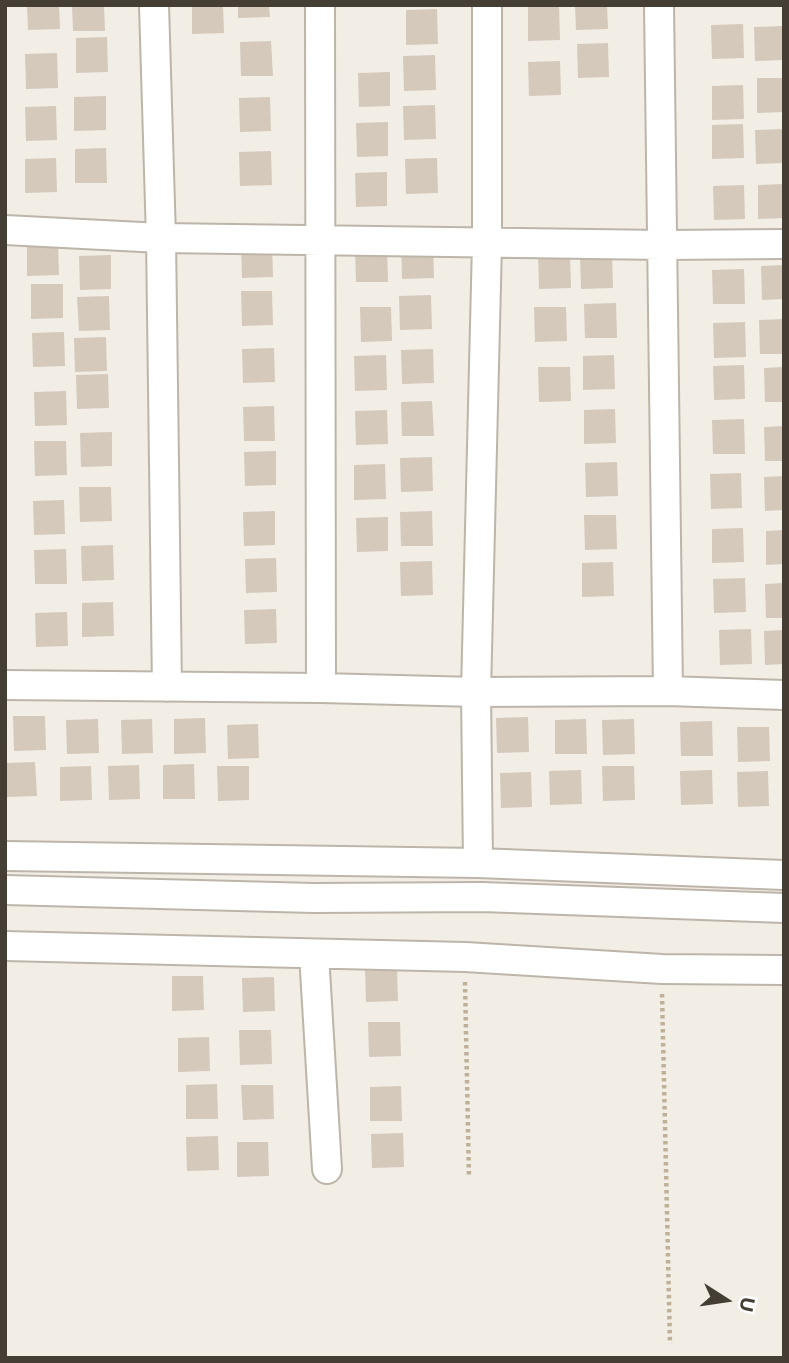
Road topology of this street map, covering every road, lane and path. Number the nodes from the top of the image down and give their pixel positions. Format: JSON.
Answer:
{"nodes":[{"id":1,"x":154,"y":5,"type":"edge"},
{"id":2,"x":320,"y":5,"type":"edge"},
{"id":3,"x":487,"y":5,"type":"edge"},
{"id":4,"x":659,"y":5,"type":"edge"},
{"id":5,"x":5,"y":230,"type":"edge"},
{"id":6,"x":161,"y":238,"type":"junction"},
{"id":7,"x":319,"y":239,"type":"junction"},
{"id":8,"x":487,"y":243,"type":"junction"},
{"id":9,"x":784,"y":244,"type":"edge"},
{"id":10,"x":663,"y":245,"type":"junction"},
{"id":11,"x":5,"y":685,"type":"edge"},
{"id":12,"x":167,"y":687,"type":"junction"},
{"id":13,"x":321,"y":688,"type":"junction"},
{"id":14,"x":668,"y":691,"type":"junction"},
{"id":15,"x":476,"y":692,"type":"junction"},
{"id":16,"x":784,"y":695,"type":"edge"},
{"id":17,"x":5,"y":856,"type":"edge"},
{"id":18,"x":478,"y":863,"type":"junction"},
{"id":19,"x":784,"y":875,"type":"edge"},
{"id":20,"x":5,"y":890,"type":"edge"},
{"id":21,"x":784,"y":908,"type":"edge"},
{"id":22,"x":5,"y":946,"type":"edge"},
{"id":23,"x":314,"y":954,"type":"junction"},
{"id":24,"x":465,"y":957,"type":"junction"},
{"id":25,"x":662,"y":969,"type":"junction"},
{"id":26,"x":784,"y":970,"type":"edge"},
{"id":27,"x":327,"y":1169,"type":"dead end"},
{"id":28,"x":469,"y":1178,"type":"dead end"},
{"id":29,"x":670,"y":1344,"type":"dead end"}],
"edges":[{"from":1,"to":6,"type":"street"},
{"from":2,"to":7,"type":"street"},
{"from":3,"to":8,"type":"street"},
{"from":4,"to":10,"type":"street"},
{"from":5,"to":6,"type":"street"},
{"from":6,"to":7,"type":"street"},
{"from":6,"to":12,"type":"street"},
{"from":7,"to":8,"type":"street"},
{"from":7,"to":13,"type":"street"},
{"from":8,"to":10,"type":"street"},
{"from":8,"to":15,"type":"street"},
{"from":9,"to":10,"type":"street"},
{"from":10,"to":14,"type":"street"},
{"from":11,"to":12,"type":"street"},
{"from":12,"to":13,"type":"street"},
{"from":13,"to":15,"type":"street"},
{"from":14,"to":15,"type":"street"},
{"from":14,"to":16,"type":"street"},
{"from":15,"to":18,"type":"street"},
{"from":17,"to":18,"type":"street"},
{"from":18,"to":19,"type":"street"},
{"from":20,"to":21,"type":"street"},
{"from":22,"to":23,"type":"street"},
{"from":23,"to":24,"type":"street"},
{"from":23,"to":27,"type":"street"},
{"from":24,"to":25,"type":"street"},
{"from":24,"to":28,"type":"path"},
{"from":25,"to":26,"type":"street"},
{"from":25,"to":29,"type":"path"}]}
